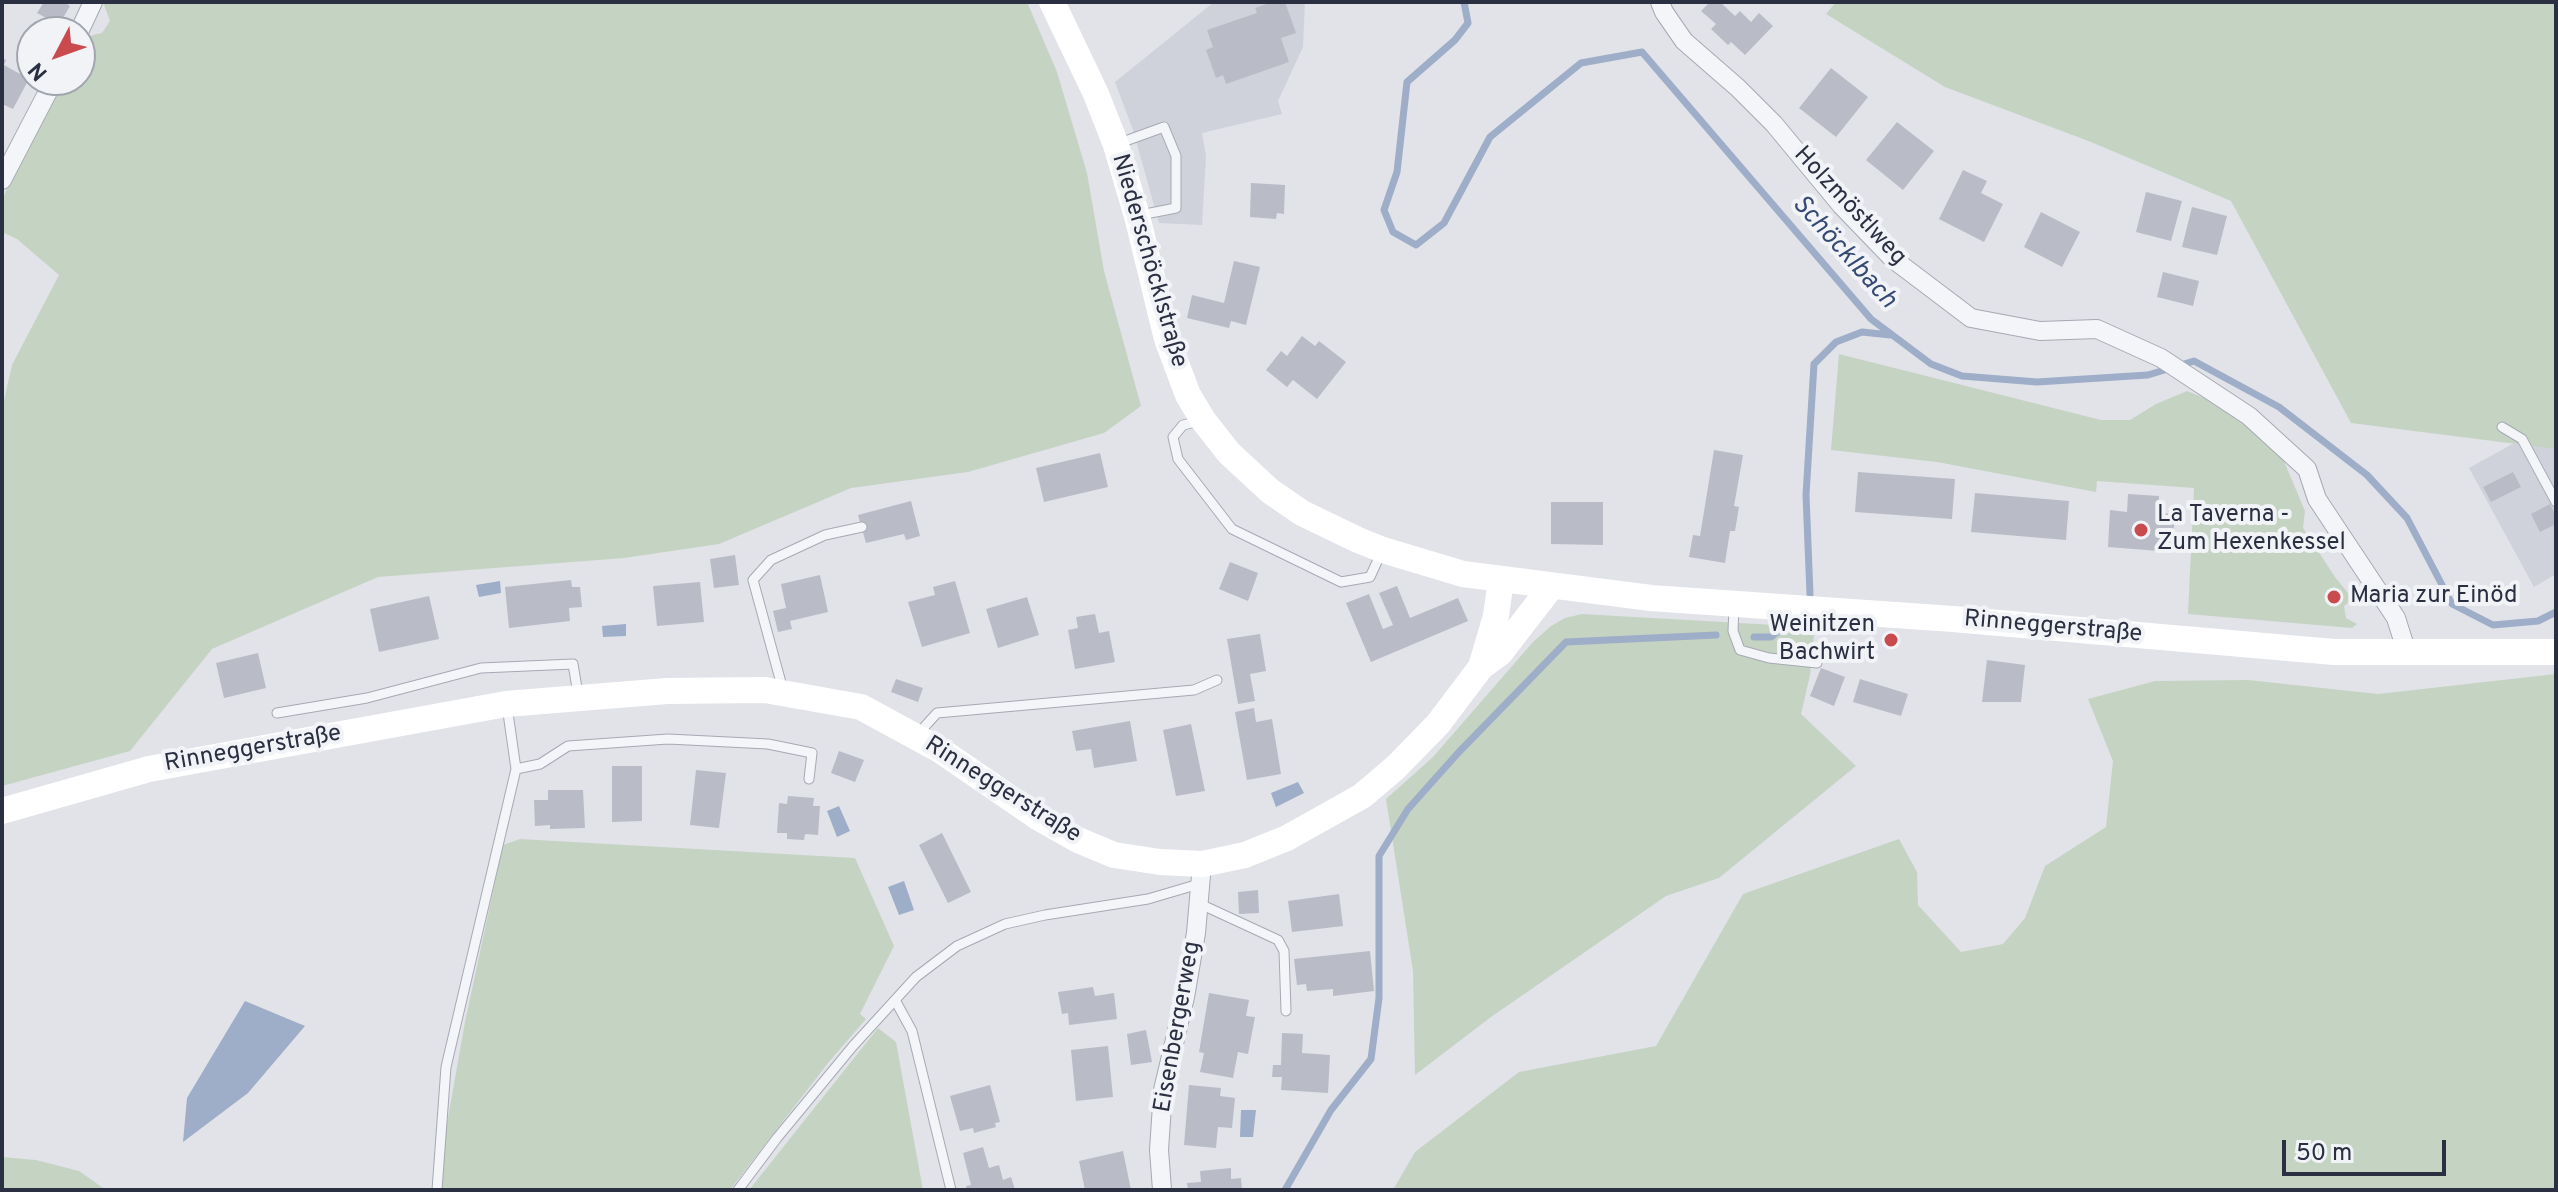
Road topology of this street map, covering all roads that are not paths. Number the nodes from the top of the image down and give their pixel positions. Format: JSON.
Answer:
{"nodes":[{"id":1,"x":1052,"y":2,"type":"edge"},
{"id":2,"x":1660,"y":2,"type":"edge"},
{"id":3,"x":46,"y":96,"type":"edge"},
{"id":4,"x":1116,"y":145,"type":"junction"},
{"id":5,"x":2,"y":180,"type":"edge"},
{"id":6,"x":1137,"y":216,"type":"junction"},
{"id":7,"x":1203,"y":420,"type":"junction"},
{"id":8,"x":2502,"y":427,"type":"dead end"},
{"id":9,"x":2556,"y":502,"type":"edge"},
{"id":10,"x":862,"y":527,"type":"dead end"},
{"id":11,"x":1383,"y":550,"type":"junction"},
{"id":12,"x":1501,"y":580,"type":"junction"},
{"id":13,"x":1551,"y":587,"type":"junction"},
{"id":14,"x":1734,"y":604,"type":"junction"},
{"id":15,"x":2556,"y":652,"type":"edge"},
{"id":16,"x":2407,"y":653,"type":"junction"},
{"id":17,"x":1817,"y":663,"type":"dead end"},
{"id":18,"x":1481,"y":667,"type":"junction"},
{"id":19,"x":1217,"y":680,"type":"dead end"},
{"id":20,"x":784,"y":693,"type":"junction"},
{"id":21,"x":578,"y":698,"type":"junction"},
{"id":22,"x":506,"y":704,"type":"junction"},
{"id":23,"x":277,"y":713,"type":"dead end"},
{"id":24,"x":915,"y":737,"type":"junction"},
{"id":25,"x":516,"y":769,"type":"junction"},
{"id":26,"x":809,"y":779,"type":"dead end"},
{"id":27,"x":2,"y":811,"type":"edge"},
{"id":28,"x":1200,"y":884,"type":"junction"},
{"id":29,"x":895,"y":1000,"type":"junction"},
{"id":30,"x":1286,"y":1011,"type":"dead end"},
{"id":31,"x":437,"y":1190,"type":"edge"},
{"id":32,"x":738,"y":1190,"type":"edge"},
{"id":33,"x":951,"y":1190,"type":"edge"},
{"id":34,"x":1162,"y":1190,"type":"edge"}],
"edges":[{"from":1,"to":4,"type":"main road","name":"Niederschöcklstraße"},
{"from":2,"to":16,"type":"street","name":"Holzmöstlweg"},
{"from":3,"to":5,"type":"street"},
{"from":4,"to":6,"type":"main road","name":"Niederschöcklstraße"},
{"from":4,"to":6,"type":"lane"},
{"from":6,"to":7,"type":"main road","name":"Niederschöcklstraße"},
{"from":7,"to":11,"type":"main road","name":"Niederschöcklstraße"},
{"from":7,"to":11,"type":"lane"},
{"from":8,"to":9,"type":"lane"},
{"from":10,"to":20,"type":"lane"},
{"from":11,"to":12,"type":"main road","name":"Niederschöcklstraße"},
{"from":12,"to":13,"type":"main road","name":"Rinneggerstraße"},
{"from":12,"to":18,"type":"main road","name":"Rinneggerstraße"},
{"from":13,"to":14,"type":"main road","name":"Rinneggerstraße"},
{"from":13,"to":18,"type":"main road","name":"Rinneggerstraße"},
{"from":14,"to":16,"type":"main road","name":"Rinneggerstraße"},
{"from":14,"to":17,"type":"lane"},
{"from":15,"to":16,"type":"main road","name":"Rinneggerstraße"},
{"from":18,"to":28,"type":"main road","name":"Rinneggerstraße"},
{"from":19,"to":24,"type":"lane"},
{"from":20,"to":21,"type":"main road","name":"Rinneggerstraße"},
{"from":20,"to":24,"type":"main road","name":"Rinneggerstraße"},
{"from":21,"to":22,"type":"main road","name":"Rinneggerstraße"},
{"from":21,"to":23,"type":"lane"},
{"from":22,"to":25,"type":"lane"},
{"from":22,"to":27,"type":"main road","name":"Rinneggerstraße"},
{"from":24,"to":28,"type":"main road","name":"Rinneggerstraße"},
{"from":25,"to":26,"type":"lane"},
{"from":25,"to":31,"type":"lane"},
{"from":28,"to":29,"type":"lane","name":"Rinneggerstraße"},
{"from":28,"to":30,"type":"lane"},
{"from":28,"to":34,"type":"street","name":"Eisenbergerweg"},
{"from":29,"to":32,"type":"lane","name":"Rinneggerstraße"},
{"from":29,"to":33,"type":"lane"}]}
